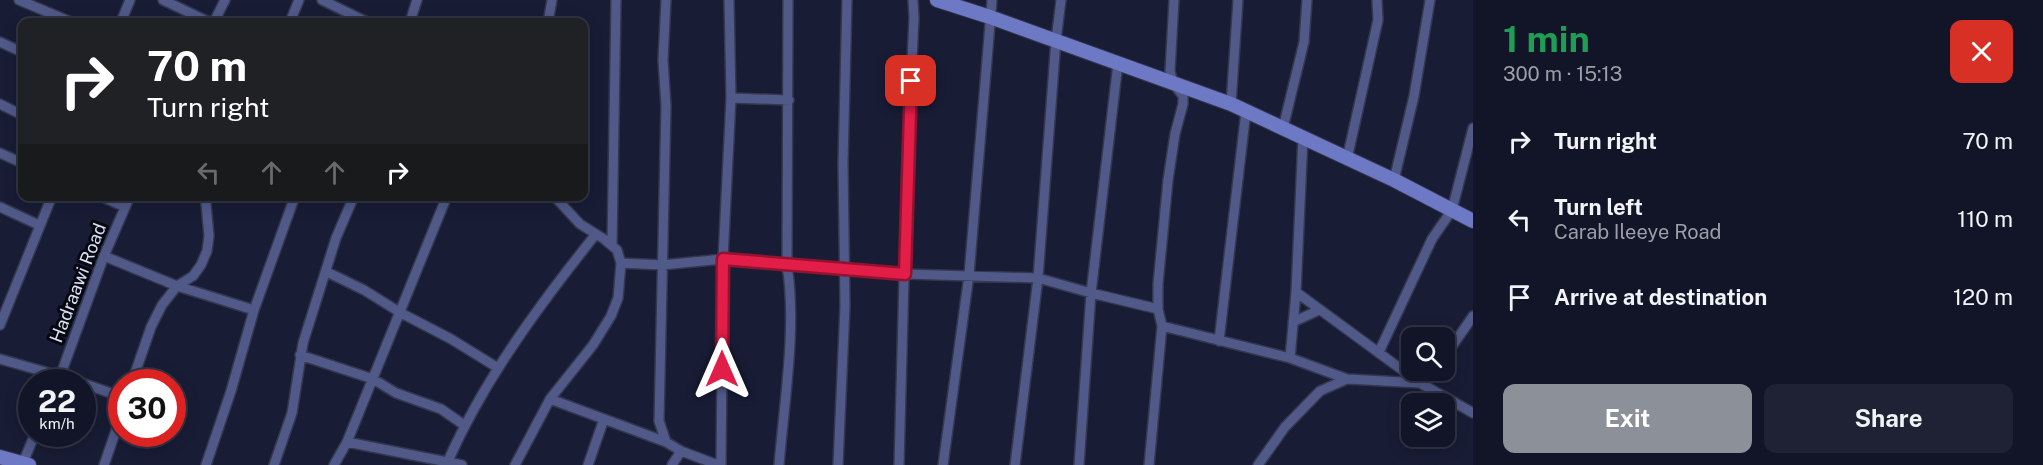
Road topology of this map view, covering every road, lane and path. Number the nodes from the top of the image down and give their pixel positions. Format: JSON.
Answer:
{"nodes":[{"id":1,"x":19,"y":0,"type":"edge"},
{"id":2,"x":130,"y":0,"type":"edge"},
{"id":3,"x":163,"y":0,"type":"edge"},
{"id":4,"x":225,"y":0,"type":"edge"},
{"id":5,"x":299,"y":0,"type":"edge"},
{"id":6,"x":321,"y":0,"type":"edge"},
{"id":7,"x":417,"y":0,"type":"edge"},
{"id":8,"x":552,"y":0,"type":"edge"},
{"id":9,"x":616,"y":0,"type":"edge"},
{"id":10,"x":666,"y":0,"type":"edge"},
{"id":11,"x":729,"y":0,"type":"edge"},
{"id":12,"x":788,"y":0,"type":"edge"},
{"id":13,"x":847,"y":0,"type":"edge"},
{"id":14,"x":913,"y":0,"type":"edge"},
{"id":15,"x":937,"y":0,"type":"edge"},
{"id":16,"x":992,"y":0,"type":"edge"},
{"id":17,"x":1060,"y":0,"type":"edge"},
{"id":18,"x":1174,"y":0,"type":"edge"},
{"id":19,"x":1238,"y":0,"type":"edge"},
{"id":20,"x":1307,"y":0,"type":"edge"},
{"id":21,"x":1377,"y":0,"type":"edge"},
{"id":22,"x":1430,"y":0,"type":"edge"},
{"id":23,"x":990,"y":17,"type":"junction"},
{"id":24,"x":62,"y":18,"type":"edge"},
{"id":25,"x":123,"y":18,"type":"edge"},
{"id":26,"x":201,"y":18,"type":"edge"},
{"id":27,"x":216,"y":18,"type":"edge"},
{"id":28,"x":292,"y":18,"type":"edge"},
{"id":29,"x":355,"y":18,"type":"edge"},
{"id":30,"x":411,"y":18,"type":"edge"},
{"id":31,"x":549,"y":18,"type":"edge"},
{"id":32,"x":1056,"y":40,"type":"junction"},
{"id":33,"x":0,"y":42,"type":"edge"},
{"id":34,"x":18,"y":50,"type":"edge"},
{"id":35,"x":1118,"y":63,"type":"junction"},
{"id":36,"x":1173,"y":83,"type":"junction"},
{"id":37,"x":731,"y":98,"type":"junction"},
{"id":38,"x":789,"y":100,"type":"junction"},
{"id":39,"x":0,"y":104,"type":"edge"},
{"id":40,"x":1231,"y":104,"type":"junction"},
{"id":41,"x":1246,"y":111,"type":"junction"},
{"id":42,"x":18,"y":114,"type":"edge"},
{"id":43,"x":1283,"y":128,"type":"junction"},
{"id":44,"x":1473,"y":128,"type":"edge"},
{"id":45,"x":1303,"y":137,"type":"junction"},
{"id":46,"x":0,"y":153,"type":"edge"},
{"id":47,"x":1347,"y":159,"type":"junction"},
{"id":48,"x":18,"y":161,"type":"edge"},
{"id":49,"x":1394,"y":180,"type":"junction"},
{"id":50,"x":50,"y":201,"type":"edge"},
{"id":51,"x":112,"y":201,"type":"edge"},
{"id":52,"x":128,"y":201,"type":"edge"},
{"id":53,"x":206,"y":201,"type":"edge"},
{"id":54,"x":291,"y":201,"type":"edge"},
{"id":55,"x":352,"y":201,"type":"edge"},
{"id":56,"x":445,"y":201,"type":"edge"},
{"id":57,"x":559,"y":201,"type":"edge"},
{"id":58,"x":0,"y":207,"type":"edge"},
{"id":59,"x":126,"y":207,"type":"junction"},
{"id":60,"x":1452,"y":210,"type":"junction"},
{"id":61,"x":1473,"y":221,"type":"edge"},
{"id":62,"x":39,"y":225,"type":"junction"},
{"id":63,"x":596,"y":234,"type":"junction"},
{"id":64,"x":612,"y":245,"type":"junction"},
{"id":65,"x":104,"y":256,"type":"junction"},
{"id":66,"x":723,"y":259,"type":"junction"},
{"id":67,"x":621,"y":263,"type":"junction"},
{"id":68,"x":662,"y":265,"type":"junction"},
{"id":69,"x":787,"y":266,"type":"junction"},
{"id":70,"x":845,"y":269,"type":"junction"},
{"id":71,"x":327,"y":272,"type":"junction"},
{"id":72,"x":905,"y":274,"type":"junction"},
{"id":73,"x":969,"y":275,"type":"junction"},
{"id":74,"x":1038,"y":278,"type":"junction"},
{"id":75,"x":177,"y":286,"type":"junction"},
{"id":76,"x":1296,"y":292,"type":"junction"},
{"id":77,"x":1091,"y":293,"type":"junction"},
{"id":78,"x":1158,"y":309,"type":"junction"},
{"id":79,"x":254,"y":310,"type":"junction"},
{"id":80,"x":1319,"y":310,"type":"junction"},
{"id":81,"x":400,"y":313,"type":"junction"},
{"id":82,"x":1473,"y":316,"type":"edge"},
{"id":83,"x":1293,"y":322,"type":"junction"},
{"id":84,"x":0,"y":325,"type":"edge"},
{"id":85,"x":1162,"y":326,"type":"junction"},
{"id":86,"x":1219,"y":341,"type":"junction"},
{"id":87,"x":1455,"y":342,"type":"edge"},
{"id":88,"x":1379,"y":352,"type":"junction"},
{"id":89,"x":300,"y":355,"type":"junction"},
{"id":90,"x":1290,"y":358,"type":"junction"},
{"id":91,"x":0,"y":359,"type":"edge"},
{"id":92,"x":498,"y":368,"type":"junction"},
{"id":93,"x":30,"y":369,"type":"edge"},
{"id":94,"x":63,"y":369,"type":"edge"},
{"id":95,"x":136,"y":369,"type":"edge"},
{"id":96,"x":1347,"y":379,"type":"junction"},
{"id":97,"x":373,"y":380,"type":"junction"},
{"id":98,"x":1422,"y":381,"type":"edge"},
{"id":99,"x":1420,"y":383,"type":"junction"},
{"id":100,"x":550,"y":399,"type":"junction"},
{"id":101,"x":1473,"y":413,"type":"edge"},
{"id":102,"x":604,"y":419,"type":"junction"},
{"id":103,"x":464,"y":425,"type":"junction"},
{"id":104,"x":346,"y":442,"type":"junction"},
{"id":105,"x":666,"y":442,"type":"junction"},
{"id":106,"x":30,"y":447,"type":"edge"},
{"id":107,"x":110,"y":447,"type":"edge"},
{"id":108,"x":681,"y":451,"type":"junction"},
{"id":109,"x":0,"y":457,"type":"edge"},
{"id":110,"x":448,"y":461,"type":"junction"},
{"id":111,"x":24,"y":464,"type":"edge"},
{"id":112,"x":104,"y":465,"type":"edge"},
{"id":113,"x":206,"y":465,"type":"edge"},
{"id":114,"x":274,"y":465,"type":"edge"},
{"id":115,"x":334,"y":465,"type":"edge"},
{"id":116,"x":462,"y":465,"type":"edge"},
{"id":117,"x":515,"y":465,"type":"edge"},
{"id":118,"x":588,"y":465,"type":"edge"},
{"id":119,"x":672,"y":465,"type":"edge"},
{"id":120,"x":720,"y":465,"type":"edge"},
{"id":121,"x":779,"y":465,"type":"edge"},
{"id":122,"x":838,"y":465,"type":"edge"},
{"id":123,"x":899,"y":465,"type":"edge"},
{"id":124,"x":943,"y":465,"type":"edge"},
{"id":125,"x":1015,"y":465,"type":"edge"},
{"id":126,"x":1079,"y":465,"type":"edge"},
{"id":127,"x":1149,"y":465,"type":"edge"},
{"id":128,"x":1258,"y":465,"type":"edge"}],
"edges":[{"from":1,"to":24,"type":"street"},
{"from":2,"to":25,"type":"street"},
{"from":3,"to":26,"type":"street"},
{"from":4,"to":27,"type":"street"},
{"from":5,"to":28,"type":"street"},
{"from":6,"to":29,"type":"street"},
{"from":7,"to":30,"type":"street"},
{"from":8,"to":31,"type":"street"},
{"from":9,"to":64,"type":"street"},
{"from":10,"to":68,"type":"street"},
{"from":11,"to":37,"type":"street"},
{"from":12,"to":38,"type":"street"},
{"from":13,"to":70,"type":"street"},
{"from":14,"to":72,"type":"street"},
{"from":15,"to":23,"type":"street"},
{"from":16,"to":23,"type":"street"},
{"from":17,"to":32,"type":"street"},
{"from":18,"to":36,"type":"street"},
{"from":19,"to":40,"type":"street"},
{"from":20,"to":43,"type":"street"},
{"from":21,"to":47,"type":"street"},
{"from":22,"to":49,"type":"street"},
{"from":23,"to":32,"type":"street"},
{"from":23,"to":73,"type":"street"},
{"from":32,"to":35,"type":"street"},
{"from":32,"to":74,"type":"street"},
{"from":33,"to":34,"type":"street"},
{"from":35,"to":36,"type":"street"},
{"from":35,"to":77,"type":"street"},
{"from":36,"to":40,"type":"street"},
{"from":36,"to":78,"type":"street"},
{"from":37,"to":38,"type":"street"},
{"from":37,"to":66,"type":"street"},
{"from":38,"to":69,"type":"street"},
{"from":39,"to":42,"type":"street"},
{"from":40,"to":41,"type":"street"},
{"from":41,"to":43,"type":"street"},
{"from":41,"to":86,"type":"street"},
{"from":43,"to":45,"type":"street"},
{"from":44,"to":60,"type":"street"},
{"from":45,"to":47,"type":"street"},
{"from":45,"to":76,"type":"street"},
{"from":46,"to":48,"type":"street"},
{"from":47,"to":49,"type":"street"},
{"from":49,"to":60,"type":"street"},
{"from":50,"to":62,"type":"street"},
{"from":51,"to":59,"type":"street"},
{"from":52,"to":59,"type":"street","name":"Hadraawi Road"},
{"from":53,"to":75,"type":"street"},
{"from":54,"to":79,"type":"street"},
{"from":55,"to":71,"type":"street"},
{"from":56,"to":81,"type":"street"},
{"from":57,"to":63,"type":"street"},
{"from":58,"to":62,"type":"street"},
{"from":59,"to":65,"type":"street","name":"Hadraawi Road"},
{"from":60,"to":61,"type":"street"},
{"from":60,"to":88,"type":"street"},
{"from":62,"to":84,"type":"street"},
{"from":63,"to":64,"type":"street"},
{"from":63,"to":92,"type":"street"},
{"from":64,"to":67,"type":"street"},
{"from":65,"to":75,"type":"street"},
{"from":65,"to":94,"type":"street","name":"Hadraawi Road"},
{"from":66,"to":68,"type":"street"},
{"from":66,"to":69,"type":"street"},
{"from":66,"to":120,"type":"street"},
{"from":67,"to":68,"type":"street"},
{"from":67,"to":100,"type":"street"},
{"from":68,"to":105,"type":"street"},
{"from":69,"to":70,"type":"street"},
{"from":69,"to":121,"type":"street"},
{"from":70,"to":72,"type":"street"},
{"from":70,"to":122,"type":"street"},
{"from":71,"to":81,"type":"street"},
{"from":71,"to":89,"type":"street"},
{"from":72,"to":73,"type":"street"},
{"from":72,"to":123,"type":"street"},
{"from":73,"to":74,"type":"street"},
{"from":73,"to":124,"type":"street"},
{"from":74,"to":77,"type":"street"},
{"from":74,"to":125,"type":"street"},
{"from":75,"to":79,"type":"street"},
{"from":75,"to":95,"type":"street"},
{"from":76,"to":80,"type":"street"},
{"from":76,"to":83,"type":"street"},
{"from":77,"to":78,"type":"street"},
{"from":77,"to":126,"type":"street"},
{"from":78,"to":85,"type":"street"},
{"from":79,"to":113,"type":"street"},
{"from":80,"to":83,"type":"street"},
{"from":80,"to":88,"type":"street"},
{"from":81,"to":92,"type":"street"},
{"from":81,"to":97,"type":"street"},
{"from":82,"to":87,"type":"street"},
{"from":83,"to":90,"type":"street"},
{"from":85,"to":86,"type":"street"},
{"from":85,"to":127,"type":"street"},
{"from":86,"to":90,"type":"street"},
{"from":88,"to":99,"type":"street"},
{"from":89,"to":97,"type":"street"},
{"from":89,"to":114,"type":"street"},
{"from":90,"to":96,"type":"street"},
{"from":91,"to":93,"type":"street"},
{"from":92,"to":103,"type":"street"},
{"from":96,"to":99,"type":"street"},
{"from":96,"to":128,"type":"street"},
{"from":97,"to":103,"type":"street"},
{"from":97,"to":104,"type":"street"},
{"from":98,"to":99,"type":"street"},
{"from":99,"to":101,"type":"street"},
{"from":100,"to":102,"type":"street"},
{"from":100,"to":117,"type":"street"},
{"from":102,"to":105,"type":"street"},
{"from":102,"to":118,"type":"street"},
{"from":103,"to":110,"type":"street"},
{"from":104,"to":110,"type":"street"},
{"from":104,"to":115,"type":"street"},
{"from":105,"to":108,"type":"street"},
{"from":106,"to":111,"type":"street"},
{"from":107,"to":112,"type":"street"},
{"from":108,"to":119,"type":"street"},
{"from":108,"to":120,"type":"street"},
{"from":109,"to":111,"type":"street"},
{"from":110,"to":116,"type":"street"}]}
